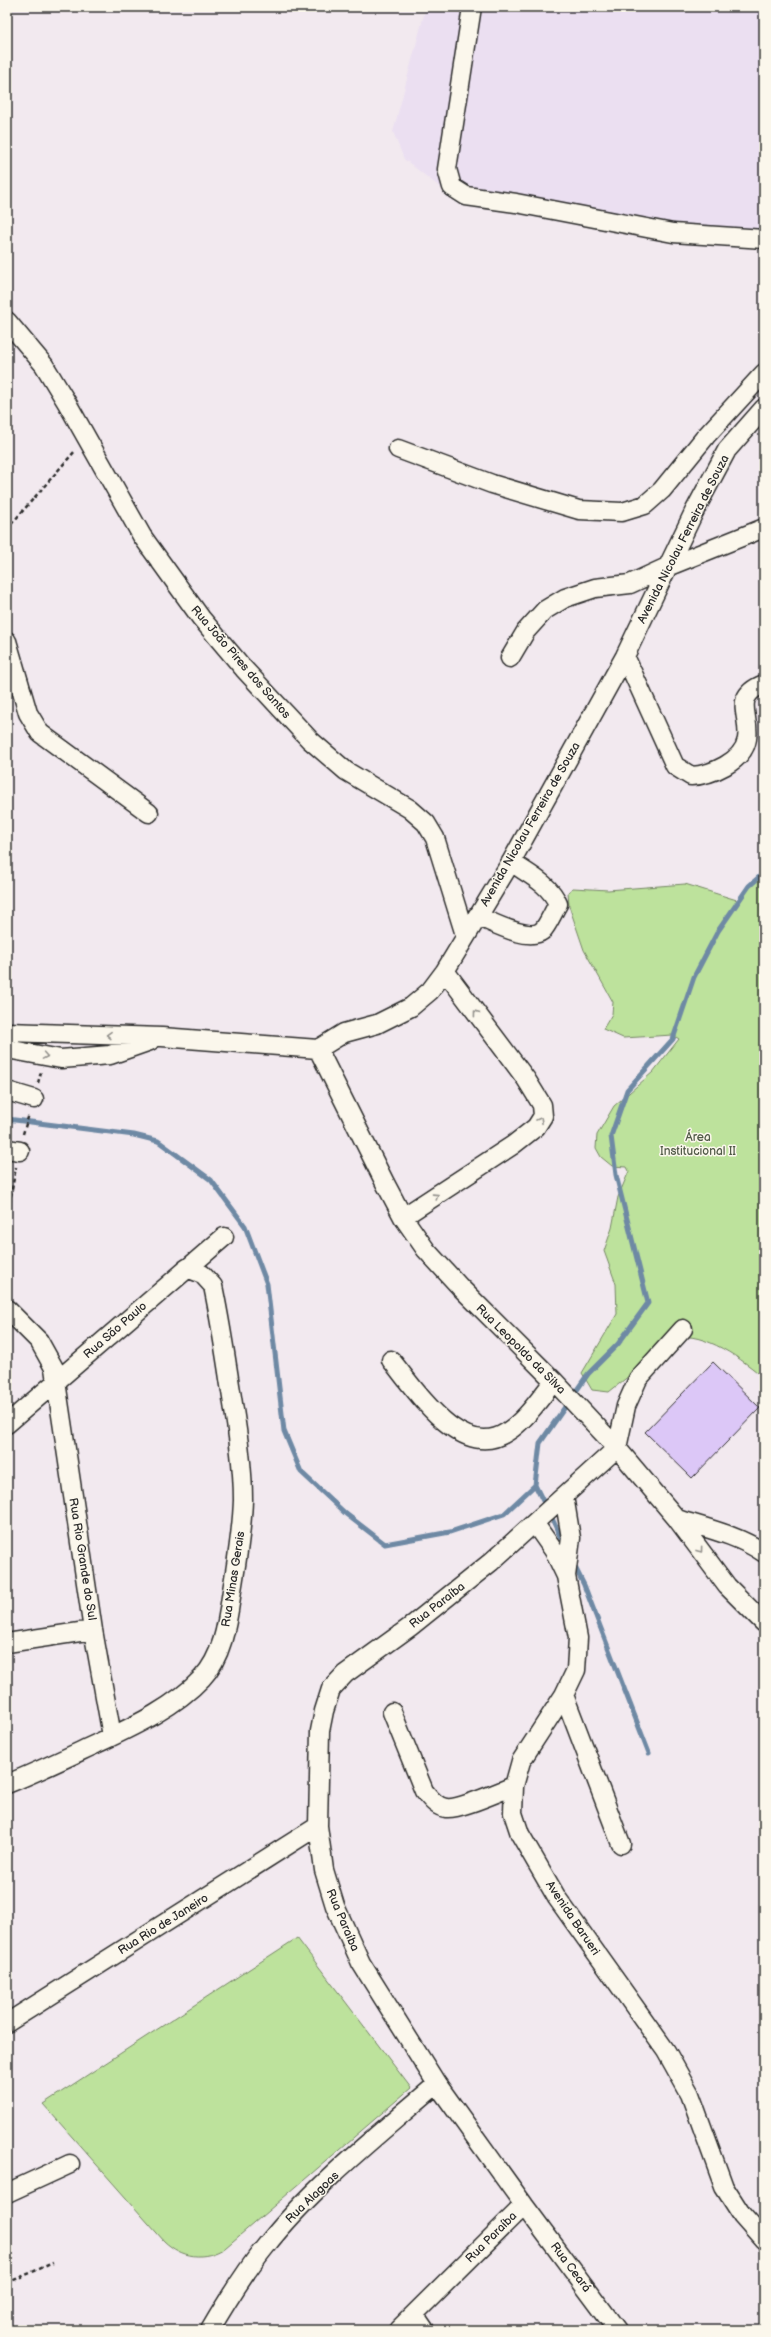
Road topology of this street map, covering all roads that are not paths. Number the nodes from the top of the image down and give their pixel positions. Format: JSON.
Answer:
{"nodes":[{"id":1,"x":472,"y":7,"type":"edge"},
{"id":2,"x":764,"y":239,"type":"edge"},
{"id":3,"x":7,"y":321,"type":"edge"},
{"id":4,"x":764,"y":373,"type":"edge"},
{"id":5,"x":764,"y":408,"type":"edge"},
{"id":6,"x":398,"y":449,"type":"dead end"},
{"id":7,"x":764,"y":528,"type":"edge"},
{"id":8,"x":667,"y":567,"type":"junction"},
{"id":9,"x":7,"y":641,"type":"edge"},
{"id":10,"x":625,"y":656,"type":"junction"},
{"id":11,"x":510,"y":658,"type":"dead end"},
{"id":12,"x":764,"y":684,"type":"edge"},
{"id":13,"x":149,"y":813,"type":"dead end"},
{"id":14,"x":511,"y":862,"type":"junction"},
{"id":15,"x":477,"y":916,"type":"junction"},
{"id":16,"x":465,"y":936,"type":"junction"},
{"id":17,"x":445,"y":971,"type":"junction"},
{"id":18,"x":7,"y":1032,"type":"edge"},
{"id":19,"x":162,"y":1037,"type":"junction"},
{"id":20,"x":7,"y":1049,"type":"edge"},
{"id":21,"x":318,"y":1049,"type":"junction"},
{"id":22,"x":7,"y":1091,"type":"edge"},
{"id":23,"x":34,"y":1100,"type":"dead end"},
{"id":24,"x":403,"y":1217,"type":"junction"},
{"id":25,"x":224,"y":1237,"type":"dead end"},
{"id":26,"x":187,"y":1268,"type":"junction"},
{"id":27,"x":7,"y":1309,"type":"edge"},
{"id":28,"x":684,"y":1329,"type":"dead end"},
{"id":29,"x":392,"y":1360,"type":"dead end"},
{"id":30,"x":554,"y":1380,"type":"junction"},
{"id":31,"x":55,"y":1382,"type":"junction"},
{"id":32,"x":7,"y":1424,"type":"edge"},
{"id":33,"x":616,"y":1448,"type":"junction"},
{"id":34,"x":564,"y":1496,"type":"junction"},
{"id":35,"x":677,"y":1519,"type":"junction"},
{"id":36,"x":535,"y":1524,"type":"junction"},
{"id":37,"x":764,"y":1553,"type":"edge"},
{"id":38,"x":566,"y":1576,"type":"junction"},
{"id":39,"x":764,"y":1623,"type":"edge"},
{"id":40,"x":94,"y":1630,"type":"junction"},
{"id":41,"x":7,"y":1643,"type":"edge"},
{"id":42,"x":564,"y":1695,"type":"junction"},
{"id":43,"x":392,"y":1712,"type":"dead end"},
{"id":44,"x":112,"y":1736,"type":"junction"},
{"id":45,"x":7,"y":1784,"type":"edge"},
{"id":46,"x":514,"y":1786,"type":"junction"},
{"id":47,"x":318,"y":1826,"type":"junction"},
{"id":48,"x":622,"y":1844,"type":"dead end"},
{"id":49,"x":7,"y":2023,"type":"edge"},
{"id":50,"x":437,"y":2084,"type":"junction"},
{"id":51,"x":70,"y":2164,"type":"dead end"},
{"id":52,"x":7,"y":2193,"type":"edge"},
{"id":53,"x":524,"y":2205,"type":"junction"},
{"id":54,"x":764,"y":2240,"type":"edge"},
{"id":55,"x":414,"y":2314,"type":"junction"},
{"id":56,"x":210,"y":2330,"type":"edge"},
{"id":57,"x":398,"y":2330,"type":"edge"},
{"id":58,"x":425,"y":2330,"type":"edge"},
{"id":59,"x":617,"y":2330,"type":"edge"}],
"edges":[{"from":1,"to":2,"type":"street"},
{"from":3,"to":16,"type":"street","name":"Rua João Pires dos Santos"},
{"from":4,"to":6,"type":"street"},
{"from":5,"to":8,"type":"street","name":"Avenida Nicolau Ferreira de Souza"},
{"from":7,"to":8,"type":"street"},
{"from":8,"to":10,"type":"street","name":"Avenida Nicolau Ferreira de Souza"},
{"from":8,"to":11,"type":"street"},
{"from":9,"to":13,"type":"street"},
{"from":10,"to":12,"type":"street"},
{"from":10,"to":14,"type":"street","name":"Avenida Nicolau Ferreira de Souza"},
{"from":14,"to":15,"type":"street","name":"Avenida Nicolau Ferreira de Souza"},
{"from":14,"to":15,"type":"street"},
{"from":15,"to":16,"type":"street","name":"Avenida Nicolau Ferreira de Souza"},
{"from":16,"to":17,"type":"street","name":"Avenida Nicolau Ferreira de Souza"},
{"from":17,"to":21,"type":"street","name":"Avenida Nicolau Ferreira de Souza"},
{"from":24,"to":17,"type":"street","one_way":true},
{"from":19,"to":18,"type":"street","one_way":true},
{"from":20,"to":19,"type":"street","one_way":true},
{"from":19,"to":21,"type":"street"},
{"from":21,"to":24,"type":"street","name":"Rua Leopoldo da Silva"},
{"from":22,"to":23,"type":"street"},
{"from":24,"to":30,"type":"street","name":"Rua Leopoldo da Silva"},
{"from":25,"to":26,"type":"street","name":"Rua São Paulo"},
{"from":26,"to":31,"type":"street","name":"Rua São Paulo"},
{"from":26,"to":44,"type":"street","name":"Rua Minas Gerais"},
{"from":27,"to":31,"type":"street","name":"Rua Rio Grande do Sul"},
{"from":28,"to":33,"type":"street"},
{"from":29,"to":30,"type":"street"},
{"from":30,"to":33,"type":"street","name":"Rua Leopoldo da Silva"},
{"from":31,"to":32,"type":"street","name":"Rua São Paulo"},
{"from":31,"to":40,"type":"street","name":"Rua Rio Grande do Sul"},
{"from":33,"to":34,"type":"street","name":"Rua Paraíba"},
{"from":33,"to":35,"type":"street","name":"Rua Leopoldo da Silva"},
{"from":34,"to":36,"type":"street","name":"Rua Paraíba"},
{"from":34,"to":38,"type":"street","name":"Avenida Barueri"},
{"from":35,"to":37,"type":"street"},
{"from":35,"to":39,"type":"street","name":"Rua Leopoldo da Silva","one_way":true},
{"from":36,"to":38,"type":"street","name":"Avenida Barueri"},
{"from":36,"to":47,"type":"street","name":"Rua Paraíba"},
{"from":38,"to":42,"type":"street","name":"Avenida Barueri"},
{"from":40,"to":41,"type":"street"},
{"from":40,"to":44,"type":"street","name":"Rua Rio Grande do Sul"},
{"from":42,"to":46,"type":"street","name":"Avenida Barueri"},
{"from":42,"to":48,"type":"street"},
{"from":43,"to":46,"type":"street"},
{"from":44,"to":45,"type":"street","name":"Rua Minas Gerais"},
{"from":46,"to":54,"type":"street","name":"Avenida Barueri"},
{"from":47,"to":49,"type":"street","name":"Rua Rio de Janeiro"},
{"from":47,"to":50,"type":"street","name":"Rua Paraíba"},
{"from":50,"to":53,"type":"street","name":"Rua Paraíba"},
{"from":50,"to":56,"type":"street","name":"Rua Alagoas"},
{"from":51,"to":52,"type":"street"},
{"from":53,"to":55,"type":"street","name":"Rua Paraíba"},
{"from":53,"to":59,"type":"street","name":"Rua Ceará"},
{"from":55,"to":57,"type":"street","name":"Rua Paraíba"},
{"from":55,"to":58,"type":"street"}]}
